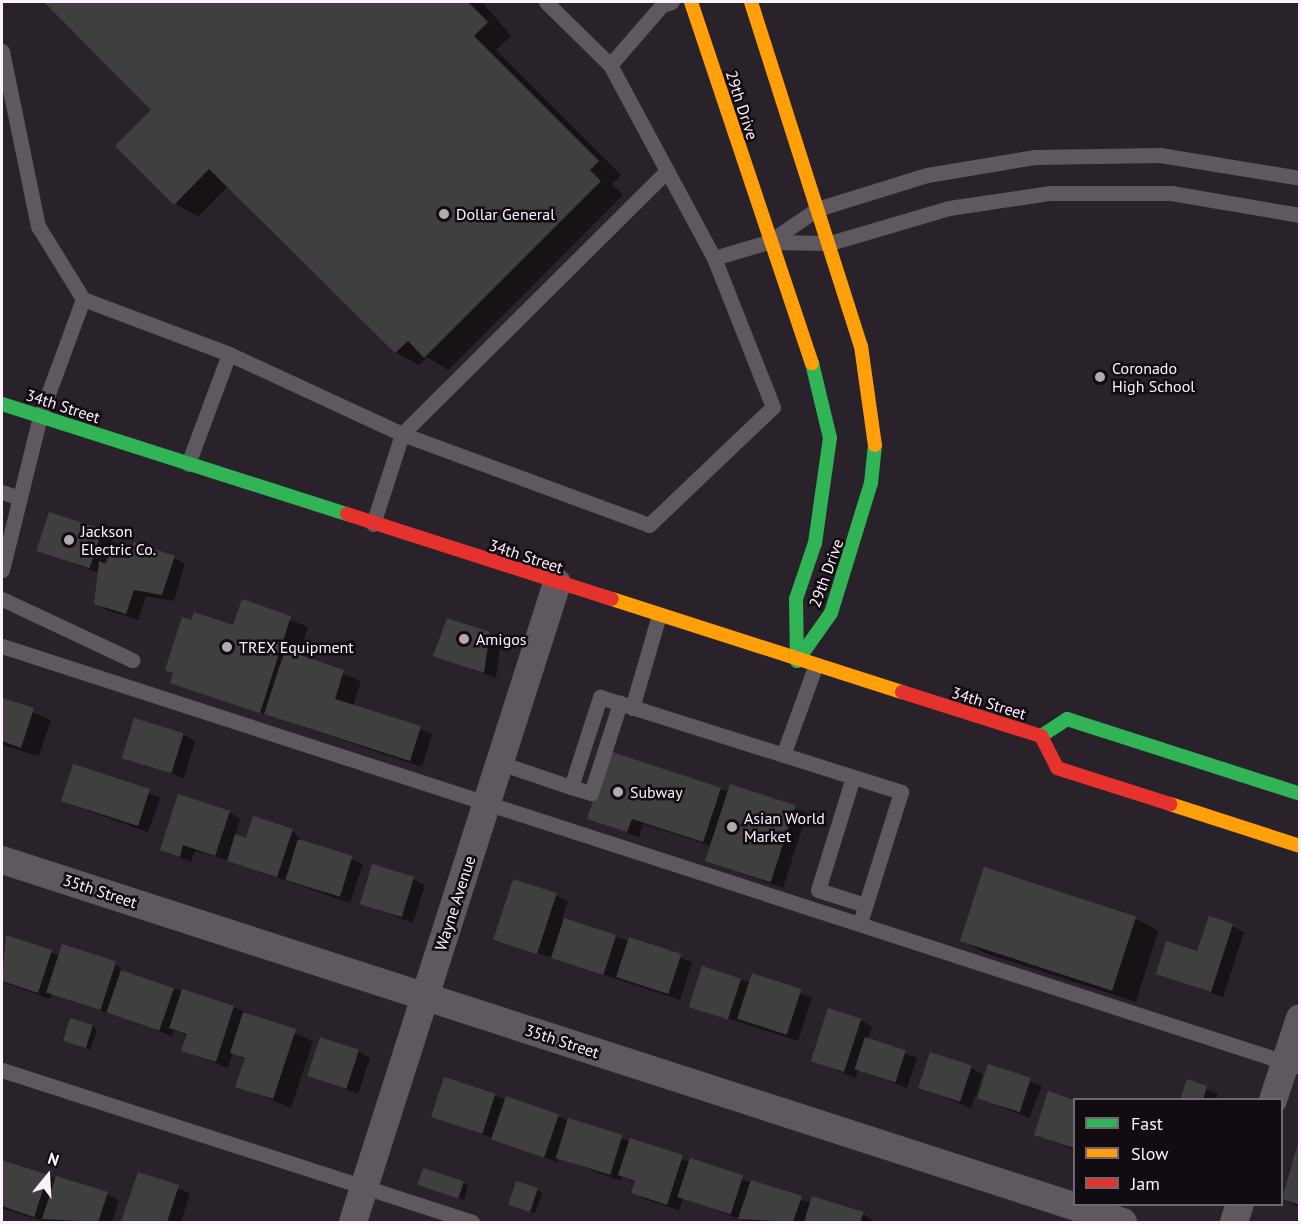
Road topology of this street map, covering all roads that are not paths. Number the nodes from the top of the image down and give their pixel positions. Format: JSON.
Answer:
{"nodes":[{"id":1,"x":546,"y":2,"type":"edge"},
{"id":2,"x":672,"y":2,"type":"edge"},
{"id":3,"x":690,"y":2,"type":"edge"},
{"id":4,"x":751,"y":2,"type":"edge"},
{"id":5,"x":2,"y":51,"type":"edge"},
{"id":6,"x":610,"y":65,"type":"junction"},
{"id":7,"x":667,"y":171,"type":"junction"},
{"id":8,"x":1299,"y":178,"type":"edge"},
{"id":9,"x":817,"y":209,"type":"junction"},
{"id":10,"x":1299,"y":215,"type":"edge"},
{"id":11,"x":768,"y":242,"type":"junction"},
{"id":12,"x":830,"y":243,"type":"junction"},
{"id":13,"x":714,"y":258,"type":"junction"},
{"id":14,"x":83,"y":299,"type":"junction"},
{"id":15,"x":229,"y":354,"type":"junction"},
{"id":16,"x":2,"y":404,"type":"edge"},
{"id":17,"x":40,"y":416,"type":"junction"},
{"id":18,"x":402,"y":434,"type":"junction"},
{"id":19,"x":188,"y":464,"type":"junction"},
{"id":20,"x":2,"y":492,"type":"edge"},
{"id":21,"x":19,"y":498,"type":"junction"},
{"id":22,"x":373,"y":524,"type":"junction"},
{"id":23,"x":2,"y":570,"type":"edge"},
{"id":24,"x":557,"y":583,"type":"junction"},
{"id":25,"x":2,"y":599,"type":"edge"},
{"id":26,"x":659,"y":615,"type":"junction"},
{"id":27,"x":2,"y":646,"type":"edge"},
{"id":28,"x":132,"y":660,"type":"dead end"},
{"id":29,"x":797,"y":661,"type":"junction"},
{"id":30,"x":815,"y":667,"type":"junction"},
{"id":31,"x":626,"y":706,"type":"junction"},
{"id":32,"x":1041,"y":736,"type":"junction"},
{"id":33,"x":783,"y":755,"type":"junction"},
{"id":34,"x":500,"y":763,"type":"junction"},
{"id":35,"x":853,"y":777,"type":"junction"},
{"id":36,"x":1299,"y":794,"type":"edge"},
{"id":37,"x":487,"y":802,"type":"junction"},
{"id":38,"x":1299,"y":846,"type":"edge"},
{"id":39,"x":2,"y":860,"type":"edge"},
{"id":40,"x":865,"y":905,"type":"junction"},
{"id":41,"x":860,"y":923,"type":"junction"},
{"id":42,"x":425,"y":997,"type":"junction"},
{"id":43,"x":1299,"y":1018,"type":"edge"},
{"id":44,"x":1292,"y":1065,"type":"edge"},
{"id":45,"x":2,"y":1070,"type":"edge"},
{"id":46,"x":1274,"y":1098,"type":"edge"},
{"id":47,"x":364,"y":1187,"type":"junction"},
{"id":48,"x":1073,"y":1206,"type":"edge"},
{"id":49,"x":1073,"y":1206,"type":"edge"},
{"id":50,"x":1239,"y":1206,"type":"edge"},
{"id":51,"x":353,"y":1222,"type":"edge"},
{"id":52,"x":472,"y":1222,"type":"edge"},
{"id":53,"x":1123,"y":1222,"type":"edge"},
{"id":54,"x":1234,"y":1222,"type":"edge"}],
"edges":[{"from":1,"to":6,"type":"lane"},
{"from":2,"to":6,"type":"lane"},
{"from":3,"to":11,"type":"main road","name":"29th Drive"},
{"from":4,"to":9,"type":"main road","name":"29th Drive"},
{"from":5,"to":14,"type":"lane"},
{"from":6,"to":7,"type":"lane"},
{"from":7,"to":13,"type":"lane"},
{"from":7,"to":18,"type":"lane"},
{"from":8,"to":9,"type":"lane"},
{"from":9,"to":11,"type":"lane"},
{"from":9,"to":12,"type":"main road","name":"29th Drive"},
{"from":10,"to":12,"type":"lane"},
{"from":11,"to":12,"type":"lane"},
{"from":11,"to":13,"type":"lane"},
{"from":11,"to":29,"type":"main road","name":"29th Drive"},
{"from":12,"to":29,"type":"main road","name":"29th Drive"},
{"from":13,"to":18,"type":"lane"},
{"from":14,"to":15,"type":"lane"},
{"from":14,"to":17,"type":"lane"},
{"from":15,"to":18,"type":"lane"},
{"from":15,"to":19,"type":"lane"},
{"from":16,"to":17,"type":"main road","name":"34th Street"},
{"from":17,"to":19,"type":"main road","name":"34th Street"},
{"from":17,"to":21,"type":"lane"},
{"from":18,"to":22,"type":"lane"},
{"from":19,"to":22,"type":"main road","name":"34th Street"},
{"from":20,"to":21,"type":"lane"},
{"from":21,"to":23,"type":"lane"},
{"from":22,"to":24,"type":"main road","name":"34th Street"},
{"from":24,"to":26,"type":"main road","name":"34th Street"},
{"from":24,"to":34,"type":"street","name":"Wayne Avenue"},
{"from":25,"to":28,"type":"lane"},
{"from":26,"to":29,"type":"main road","name":"34th Street"},
{"from":26,"to":31,"type":"lane"},
{"from":27,"to":37,"type":"lane"},
{"from":29,"to":30,"type":"main road","name":"34th Street"},
{"from":30,"to":32,"type":"main road","name":"34th Street"},
{"from":30,"to":33,"type":"lane"},
{"from":31,"to":33,"type":"lane"},
{"from":31,"to":34,"type":"lane"},
{"from":32,"to":36,"type":"main road","name":"34th Street"},
{"from":32,"to":38,"type":"main road","name":"34th Street"},
{"from":33,"to":35,"type":"lane"},
{"from":34,"to":37,"type":"street","name":"Wayne Avenue"},
{"from":35,"to":40,"type":"lane"},
{"from":35,"to":40,"type":"lane"},
{"from":37,"to":41,"type":"lane"},
{"from":37,"to":42,"type":"street","name":"Wayne Avenue"},
{"from":39,"to":42,"type":"street","name":"35th Street"},
{"from":40,"to":41,"type":"lane"},
{"from":41,"to":44,"type":"lane"},
{"from":42,"to":47,"type":"street","name":"Wayne Avenue"},
{"from":42,"to":49,"type":"street","name":"35th Street"},
{"from":43,"to":44,"type":"street"},
{"from":44,"to":46,"type":"street"},
{"from":45,"to":47,"type":"lane"},
{"from":47,"to":51,"type":"street","name":"Wayne Avenue"},
{"from":47,"to":52,"type":"lane"},
{"from":48,"to":53,"type":"street","name":"35th Street"},
{"from":50,"to":54,"type":"street"}]}
